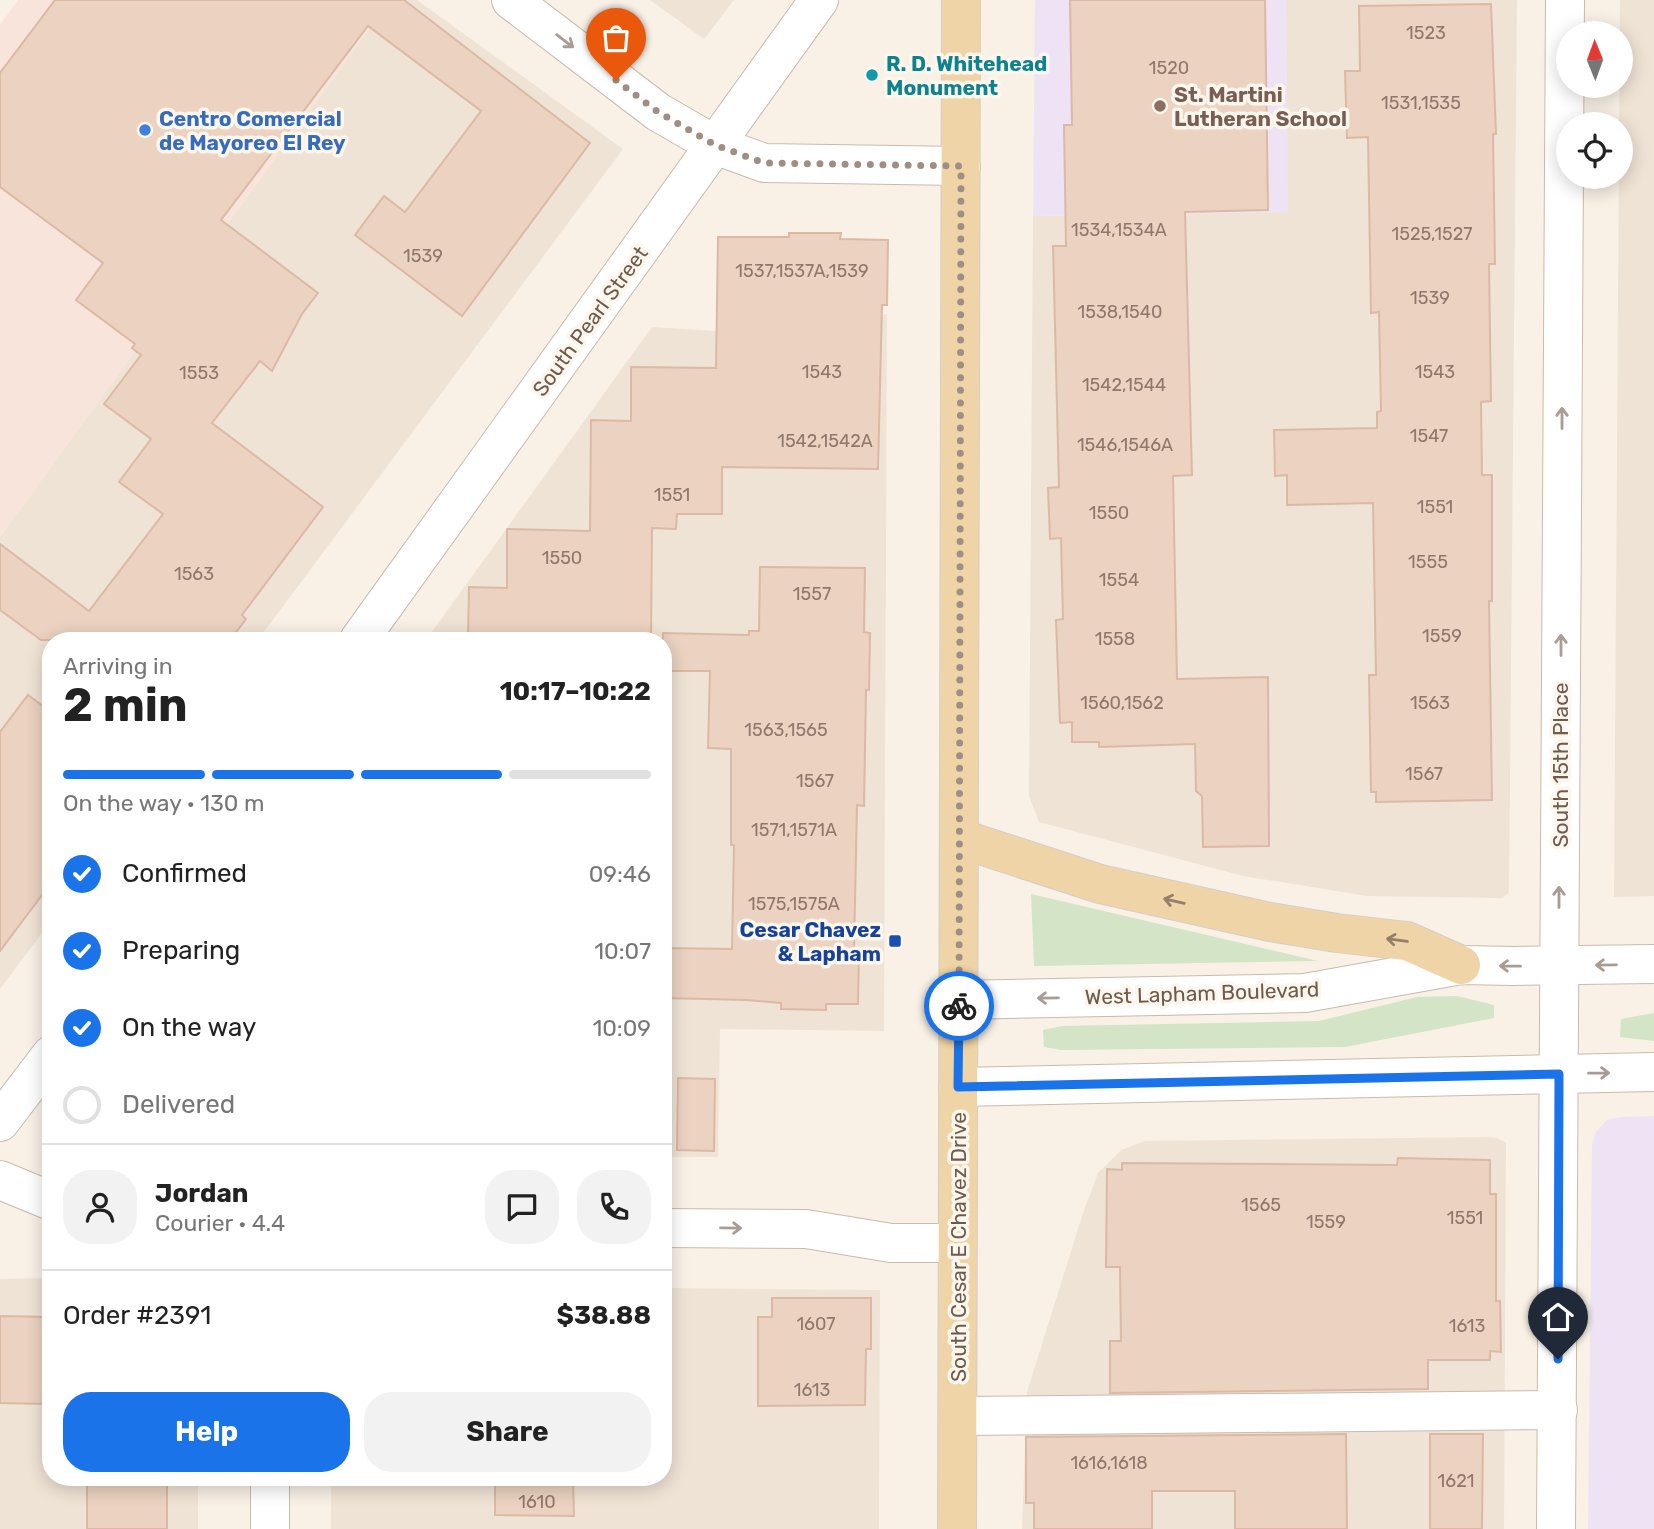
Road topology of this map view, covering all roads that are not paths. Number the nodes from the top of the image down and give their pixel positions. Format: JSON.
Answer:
{"nodes":[{"id":1,"x":510,"y":0,"type":"edge"},
{"id":2,"x":819,"y":0,"type":"edge"},
{"id":3,"x":961,"y":0,"type":"edge"},
{"id":4,"x":1565,"y":0,"type":"edge"},
{"id":5,"x":715,"y":145,"type":"junction"},
{"id":6,"x":961,"y":166,"type":"junction"},
{"id":7,"x":365,"y":632,"type":"edge"},
{"id":8,"x":959,"y":838,"type":"junction"},
{"id":9,"x":1654,"y":964,"type":"edge"},
{"id":10,"x":1461,"y":965,"type":"junction"},
{"id":11,"x":1559,"y":965,"type":"junction"},
{"id":12,"x":959,"y":1000,"type":"junction"},
{"id":13,"x":42,"y":1067,"type":"edge"},
{"id":14,"x":1654,"y":1072,"type":"edge"},
{"id":15,"x":1559,"y":1074,"type":"junction"},
{"id":16,"x":958,"y":1087,"type":"junction"},
{"id":17,"x":0,"y":1122,"type":"edge"},
{"id":18,"x":0,"y":1180,"type":"edge"},
{"id":19,"x":42,"y":1198,"type":"edge"},
{"id":20,"x":672,"y":1228,"type":"edge"},
{"id":21,"x":957,"y":1243,"type":"junction"},
{"id":22,"x":1558,"y":1410,"type":"junction"},
{"id":23,"x":958,"y":1416,"type":"junction"},
{"id":24,"x":270,"y":1486,"type":"edge"},
{"id":25,"x":270,"y":1529,"type":"edge"},
{"id":26,"x":957,"y":1529,"type":"edge"},
{"id":27,"x":1556,"y":1529,"type":"edge"}],
"edges":[{"from":1,"to":5,"type":"street","one_way":true},
{"from":2,"to":5,"type":"street","name":"South Pearl Street"},
{"from":3,"to":6,"type":"main road","name":"South Cesar E Chavez Drive"},
{"from":11,"to":4,"type":"street","name":"South 15th Place","one_way":true},
{"from":5,"to":6,"type":"street"},
{"from":5,"to":7,"type":"street","name":"South Pearl Street"},
{"from":6,"to":8,"type":"main road","name":"South Cesar E Chavez Drive"},
{"from":10,"to":8,"type":"main road","one_way":true},
{"from":8,"to":12,"type":"main road","name":"South Cesar E Chavez Drive"},
{"from":9,"to":11,"type":"street","name":"West Lapham Boulevard","one_way":true},
{"from":11,"to":10,"type":"street","name":"West Lapham Boulevard","one_way":true},
{"from":10,"to":12,"type":"street","name":"West Lapham Boulevard","one_way":true},
{"from":11,"to":15,"type":"street","name":"South 15th Place"},
{"from":12,"to":16,"type":"main road","name":"South Cesar E Chavez Drive"},
{"from":13,"to":17,"type":"street"},
{"from":15,"to":14,"type":"street","one_way":true},
{"from":15,"to":16,"type":"street"},
{"from":15,"to":22,"type":"street","name":"South 15th Place"},
{"from":16,"to":21,"type":"main road","name":"South Cesar E Chavez Drive"},
{"from":18,"to":19,"type":"street"},
{"from":20,"to":21,"type":"street","one_way":true},
{"from":21,"to":23,"type":"main road","name":"South Cesar E Chavez Drive"},
{"from":22,"to":23,"type":"street"},
{"from":22,"to":27,"type":"street","name":"South 15th Place"},
{"from":23,"to":26,"type":"main road","name":"South Cesar E Chavez Drive"},
{"from":24,"to":25,"type":"street"}]}
